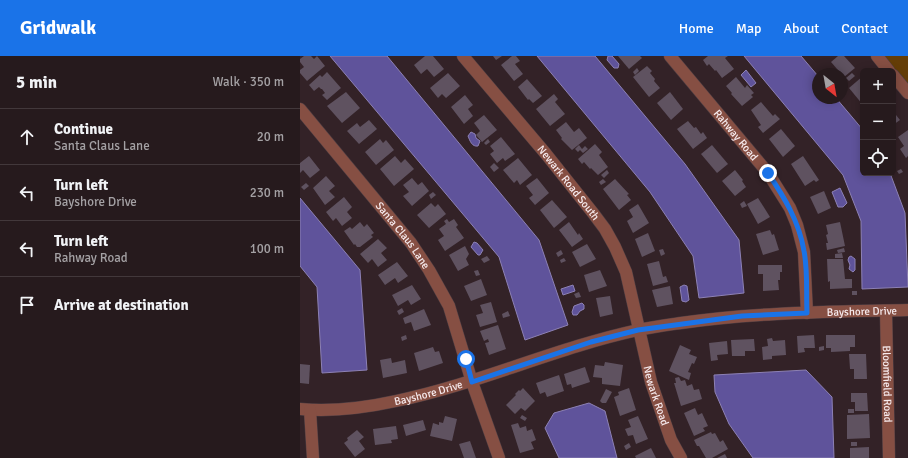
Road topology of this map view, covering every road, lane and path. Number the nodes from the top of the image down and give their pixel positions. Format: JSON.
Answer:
{"nodes":[{"id":1,"x":463,"y":56,"type":"edge"},
{"id":2,"x":670,"y":56,"type":"edge"},
{"id":3,"x":877,"y":56,"type":"edge"},
{"id":4,"x":887,"y":68,"type":"edge"},
{"id":5,"x":896,"y":79,"type":"edge"},
{"id":6,"x":908,"y":93,"type":"edge"},
{"id":7,"x":300,"y":109,"type":"edge"},
{"id":8,"x":908,"y":310,"type":"edge"},
{"id":9,"x":886,"y":311,"type":"junction"},
{"id":10,"x":807,"y":313,"type":"junction"},
{"id":11,"x":638,"y":330,"type":"junction"},
{"id":12,"x":472,"y":382,"type":"junction"},
{"id":13,"x":305,"y":409,"type":"edge"},
{"id":14,"x":313,"y":458,"type":"edge"},
{"id":15,"x":499,"y":458,"type":"edge"},
{"id":16,"x":681,"y":458,"type":"edge"},
{"id":17,"x":889,"y":458,"type":"edge"}],
"edges":[{"from":1,"to":11,"type":"street","name":"Newark Road South"},
{"from":2,"to":10,"type":"street","name":"Rahway Road"},
{"from":3,"to":4,"type":"street"},
{"from":5,"to":6,"type":"street"},
{"from":7,"to":12,"type":"street","name":"Santa Claus Lane"},
{"from":8,"to":9,"type":"street","name":"Bayshore Drive"},
{"from":9,"to":10,"type":"street","name":"Bayshore Drive"},
{"from":9,"to":17,"type":"street","name":"Bloomfield Road"},
{"from":10,"to":11,"type":"street","name":"Bayshore Drive"},
{"from":11,"to":12,"type":"street","name":"Bayshore Drive"},
{"from":11,"to":16,"type":"street","name":"Newark Road"},
{"from":12,"to":13,"type":"street","name":"Bayshore Drive"},
{"from":12,"to":15,"type":"street","name":"Santa Claus Lane"},
{"from":13,"to":14,"type":"street"}]}
